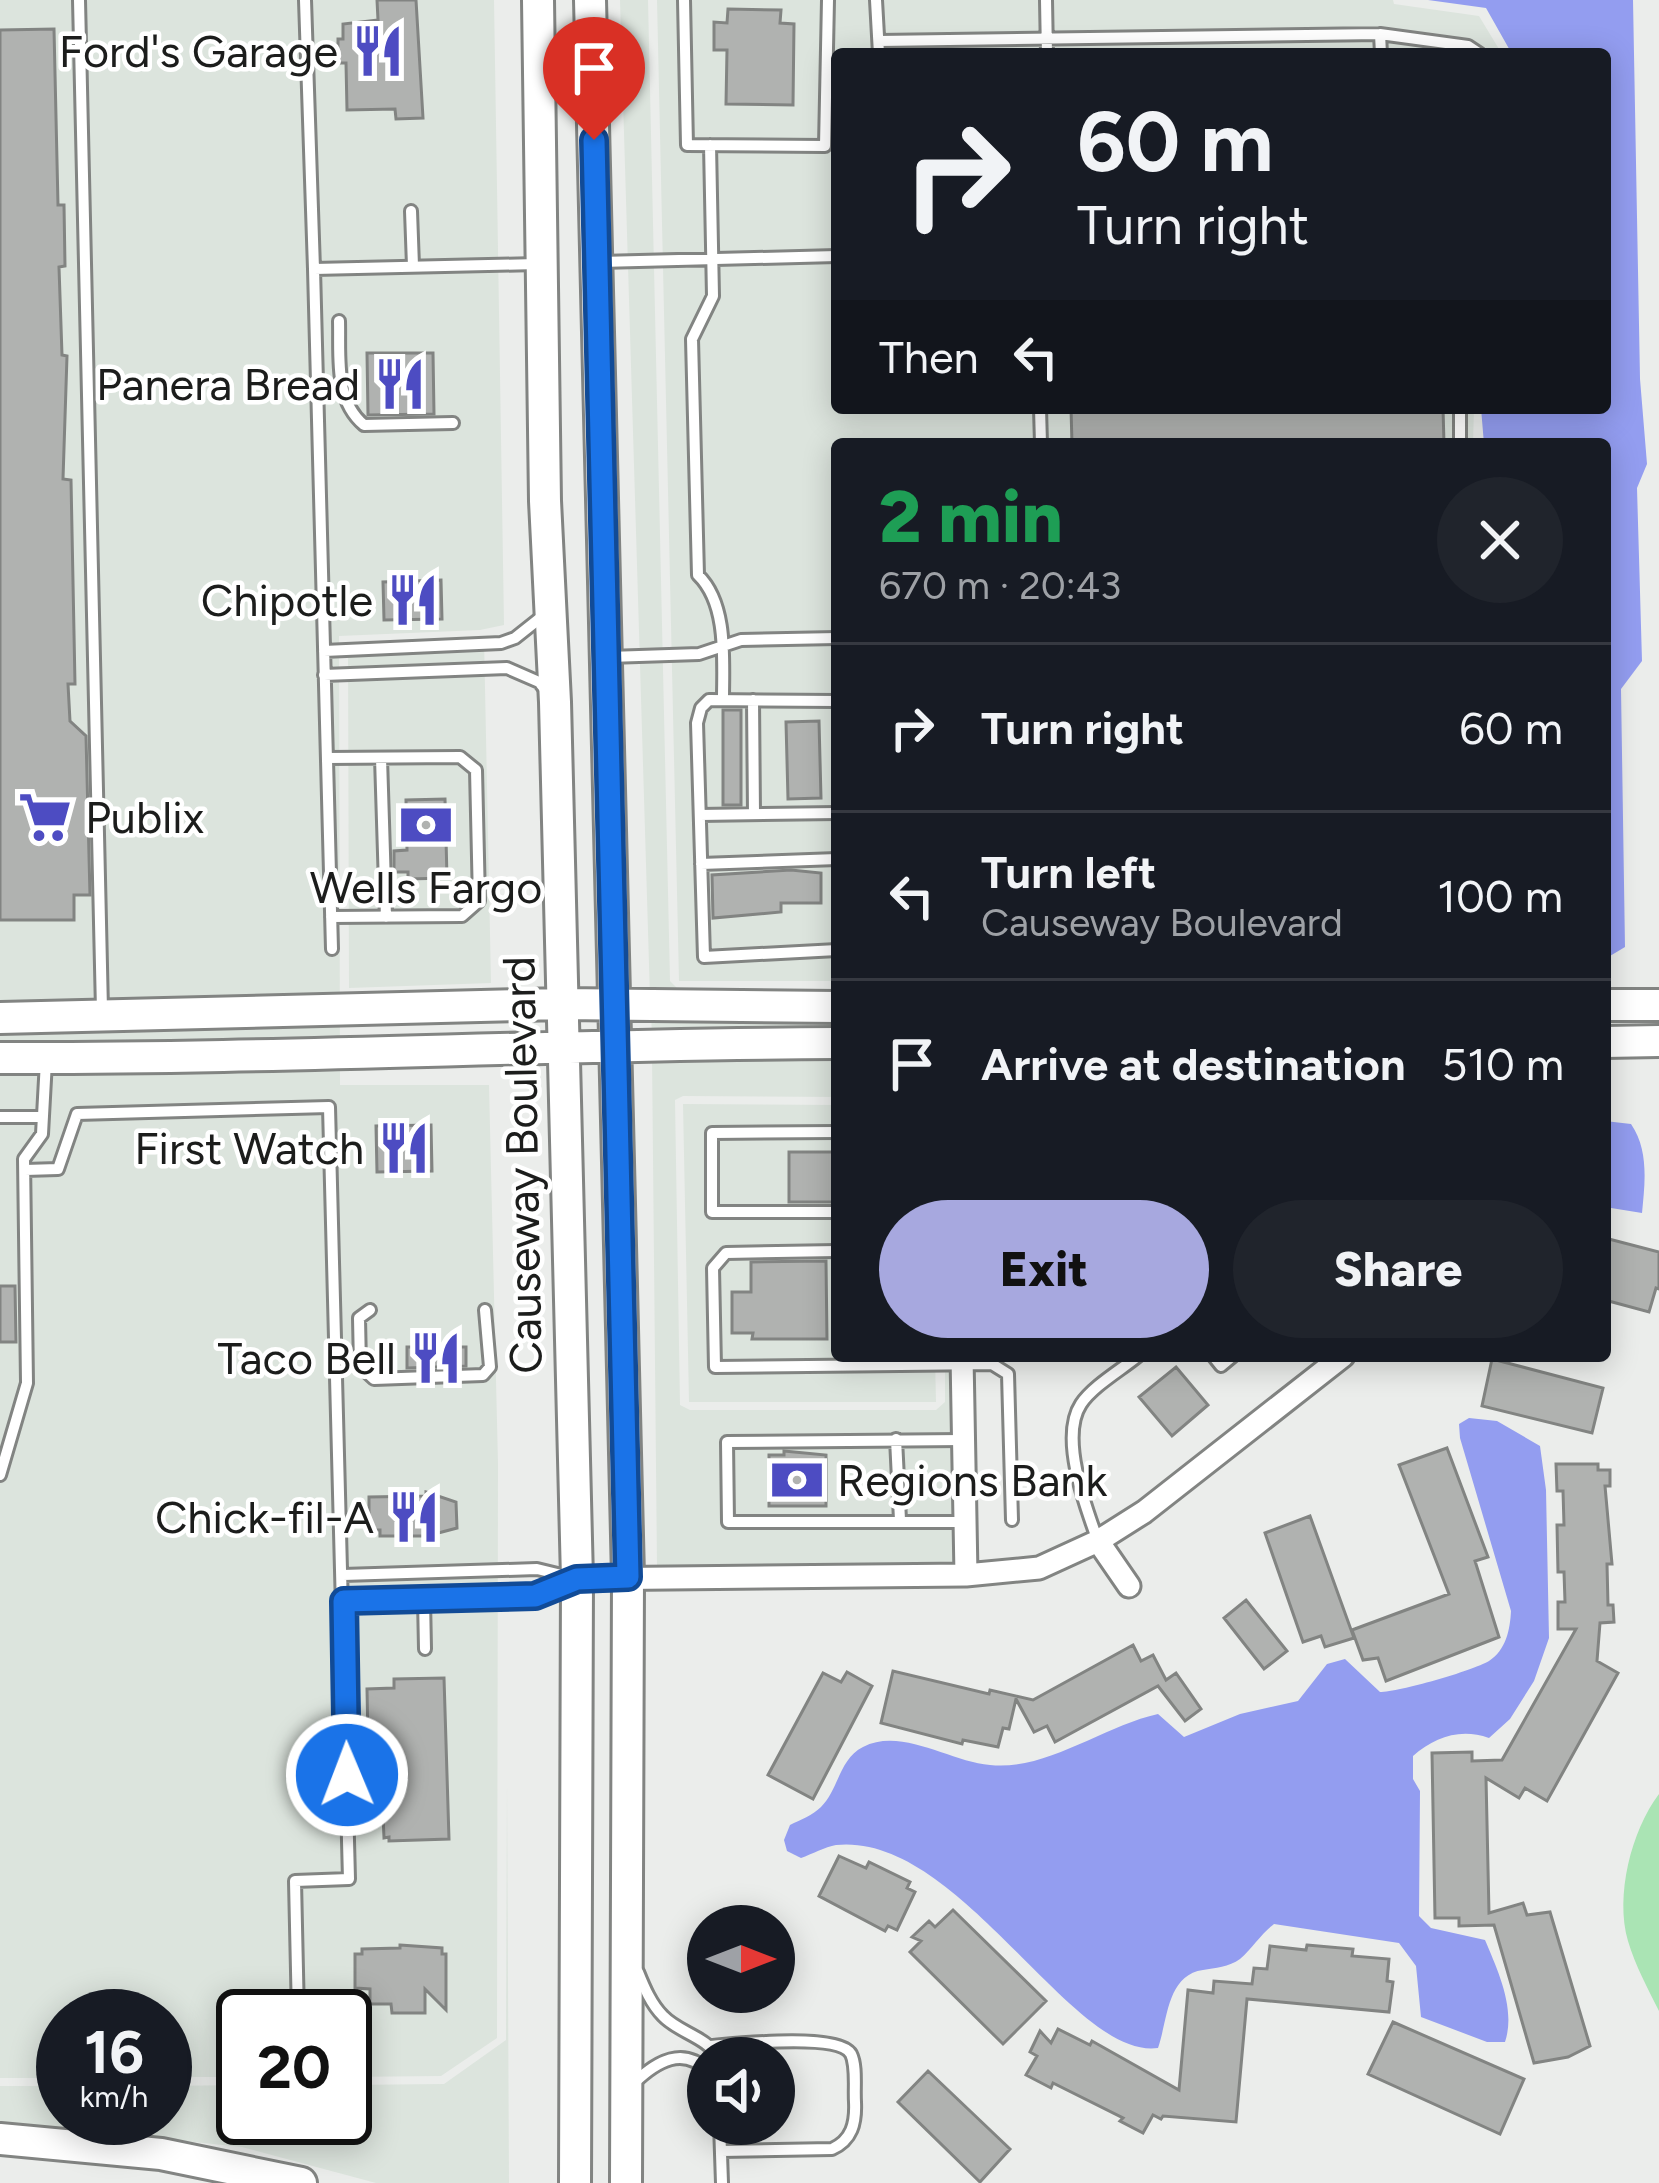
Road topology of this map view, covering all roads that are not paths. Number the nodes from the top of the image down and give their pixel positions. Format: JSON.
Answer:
{"nodes":[{"id":1,"x":79,"y":0,"type":"edge"},
{"id":2,"x":305,"y":0,"type":"edge"},
{"id":3,"x":538,"y":0,"type":"edge"},
{"id":4,"x":590,"y":0,"type":"edge"},
{"id":5,"x":684,"y":0,"type":"edge"},
{"id":6,"x":828,"y":0,"type":"edge"},
{"id":7,"x":876,"y":0,"type":"edge"},
{"id":8,"x":1046,"y":0,"type":"edge"},
{"id":9,"x":1380,"y":34,"type":"junction"},
{"id":10,"x":1047,"y":39,"type":"junction"},
{"id":11,"x":879,"y":47,"type":"edge"},
{"id":12,"x":1047,"y":48,"type":"edge"},
{"id":13,"x":1381,"y":48,"type":"edge"},
{"id":14,"x":1471,"y":48,"type":"edge"},
{"id":15,"x":831,"y":112,"type":"edge"},
{"id":16,"x":710,"y":145,"type":"junction"},
{"id":17,"x":411,"y":211,"type":"dead end"},
{"id":18,"x":831,"y":256,"type":"edge"},
{"id":19,"x":712,"y":259,"type":"junction"},
{"id":20,"x":598,"y":262,"type":"junction"},
{"id":21,"x":541,"y":264,"type":"junction"},
{"id":22,"x":413,"y":266,"type":"junction"},
{"id":23,"x":314,"y":269,"type":"junction"},
{"id":24,"x":339,"y":321,"type":"dead end"},
{"id":25,"x":454,"y":423,"type":"dead end"},
{"id":26,"x":551,"y":609,"type":"junction"},
{"id":27,"x":831,"y":638,"type":"edge"},
{"id":28,"x":723,"y":646,"type":"junction"},
{"id":29,"x":323,"y":651,"type":"junction"},
{"id":30,"x":608,"y":657,"type":"junction"},
{"id":31,"x":324,"y":675,"type":"junction"},
{"id":32,"x":723,"y":700,"type":"junction"},
{"id":33,"x":753,"y":700,"type":"junction"},
{"id":34,"x":831,"y":701,"type":"edge"},
{"id":35,"x":556,"y":702,"type":"junction"},
{"id":36,"x":327,"y":758,"type":"junction"},
{"id":37,"x":381,"y":758,"type":"junction"},
{"id":38,"x":831,"y":813,"type":"edge"},
{"id":39,"x":754,"y":814,"type":"junction"},
{"id":40,"x":700,"y":815,"type":"junction"},
{"id":41,"x":831,"y":859,"type":"edge"},
{"id":42,"x":701,"y":864,"type":"junction"},
{"id":43,"x":331,"y":916,"type":"junction"},
{"id":44,"x":386,"y":916,"type":"junction"},
{"id":45,"x":332,"y":949,"type":"dead end"},
{"id":46,"x":831,"y":950,"type":"edge"},
{"id":47,"x":562,"y":1004,"type":"junction"},
{"id":48,"x":616,"y":1005,"type":"junction"},
{"id":49,"x":1611,"y":1005,"type":"edge"},
{"id":50,"x":1659,"y":1005,"type":"edge"},
{"id":51,"x":831,"y":1007,"type":"edge"},
{"id":52,"x":102,"y":1016,"type":"junction"},
{"id":53,"x":4,"y":1020,"type":"edge"},
{"id":54,"x":1659,"y":1041,"type":"edge"},
{"id":55,"x":1611,"y":1042,"type":"edge"},
{"id":56,"x":831,"y":1043,"type":"edge"},
{"id":57,"x":617,"y":1044,"type":"junction"},
{"id":58,"x":563,"y":1046,"type":"junction"},
{"id":59,"x":0,"y":1058,"type":"edge"},
{"id":60,"x":46,"y":1058,"type":"junction"},
{"id":61,"x":43,"y":1117,"type":"junction"},
{"id":62,"x":0,"y":1118,"type":"edge"},
{"id":63,"x":831,"y":1132,"type":"edge"},
{"id":64,"x":25,"y":1170,"type":"junction"},
{"id":65,"x":831,"y":1212,"type":"edge"},
{"id":66,"x":831,"y":1251,"type":"edge"},
{"id":67,"x":370,"y":1310,"type":"dead end"},
{"id":68,"x":485,"y":1310,"type":"dead end"},
{"id":69,"x":846,"y":1362,"type":"edge"},
{"id":70,"x":962,"y":1362,"type":"edge"},
{"id":71,"x":977,"y":1362,"type":"edge"},
{"id":72,"x":1131,"y":1362,"type":"edge"},
{"id":73,"x":1335,"y":1362,"type":"edge"},
{"id":74,"x":896,"y":1439,"type":"junction"},
{"id":75,"x":964,"y":1440,"type":"junction"},
{"id":76,"x":0,"y":1475,"type":"edge"},
{"id":77,"x":900,"y":1520,"type":"junction"},
{"id":78,"x":1012,"y":1520,"type":"dead end"},
{"id":79,"x":965,"y":1522,"type":"junction"},
{"id":80,"x":1098,"y":1541,"type":"junction"},
{"id":81,"x":344,"y":1575,"type":"junction"},
{"id":82,"x":966,"y":1575,"type":"junction"},
{"id":83,"x":628,"y":1577,"type":"junction"},
{"id":84,"x":577,"y":1579,"type":"junction"},
{"id":85,"x":1130,"y":1586,"type":"dead end"},
{"id":86,"x":424,"y":1598,"type":"junction"},
{"id":87,"x":344,"y":1601,"type":"junction"},
{"id":88,"x":425,"y":1649,"type":"dead end"},
{"id":89,"x":627,"y":1946,"type":"junction"},
{"id":90,"x":297,"y":1989,"type":"edge"},
{"id":91,"x":696,"y":2037,"type":"edge"},
{"id":92,"x":795,"y":2043,"type":"edge"},
{"id":93,"x":687,"y":2059,"type":"edge"},
{"id":94,"x":627,"y":2089,"type":"junction"},
{"id":95,"x":10,"y":2133,"type":"edge"},
{"id":96,"x":721,"y":2145,"type":"edge"},
{"id":97,"x":721,"y":2151,"type":"junction"},
{"id":98,"x":628,"y":2173,"type":"edge"},
{"id":99,"x":572,"y":2175,"type":"edge"},
{"id":100,"x":301,"y":2183,"type":"edge"},
{"id":101,"x":722,"y":2183,"type":"edge"}],
"edges":[{"from":1,"to":52,"type":"lane"},
{"from":2,"to":23,"type":"lane"},
{"from":3,"to":21,"type":"main road","name":"Causeway Boulevard"},
{"from":4,"to":20,"type":"main road"},
{"from":5,"to":16,"type":"lane"},
{"from":6,"to":15,"type":"lane"},
{"from":7,"to":11,"type":"lane"},
{"from":8,"to":10,"type":"lane"},
{"from":9,"to":10,"type":"lane"},
{"from":9,"to":13,"type":"lane"},
{"from":9,"to":14,"type":"lane"},
{"from":10,"to":11,"type":"lane"},
{"from":10,"to":12,"type":"lane"},
{"from":15,"to":16,"type":"lane"},
{"from":16,"to":19,"type":"lane"},
{"from":17,"to":22,"type":"lane"},
{"from":18,"to":19,"type":"lane"},
{"from":19,"to":20,"type":"lane"},
{"from":19,"to":28,"type":"lane"},
{"from":20,"to":30,"type":"main road"},
{"from":21,"to":22,"type":"lane"},
{"from":21,"to":26,"type":"main road","name":"Causeway Boulevard"},
{"from":22,"to":23,"type":"lane"},
{"from":23,"to":29,"type":"lane"},
{"from":24,"to":25,"type":"lane"},
{"from":26,"to":29,"type":"lane"},
{"from":26,"to":35,"type":"main road","name":"Causeway Boulevard"},
{"from":27,"to":28,"type":"lane"},
{"from":28,"to":30,"type":"lane"},
{"from":28,"to":32,"type":"lane"},
{"from":29,"to":31,"type":"lane"},
{"from":30,"to":48,"type":"main road"},
{"from":31,"to":35,"type":"lane"},
{"from":31,"to":36,"type":"lane"},
{"from":32,"to":33,"type":"lane"},
{"from":32,"to":40,"type":"lane"},
{"from":33,"to":34,"type":"lane"},
{"from":33,"to":39,"type":"lane"},
{"from":35,"to":47,"type":"main road","name":"Causeway Boulevard"},
{"from":36,"to":37,"type":"lane"},
{"from":36,"to":43,"type":"lane"},
{"from":37,"to":44,"type":"lane"},
{"from":37,"to":44,"type":"lane"},
{"from":38,"to":39,"type":"lane"},
{"from":39,"to":40,"type":"lane"},
{"from":40,"to":42,"type":"lane"},
{"from":41,"to":42,"type":"lane"},
{"from":42,"to":46,"type":"lane"},
{"from":43,"to":44,"type":"lane"},
{"from":43,"to":45,"type":"lane"},
{"from":47,"to":48,"type":"main road"},
{"from":47,"to":52,"type":"main road"},
{"from":47,"to":58,"type":"main road","name":"Causeway Boulevard"},
{"from":48,"to":51,"type":"main road"},
{"from":48,"to":57,"type":"main road"},
{"from":49,"to":50,"type":"main road"},
{"from":52,"to":53,"type":"main road"},
{"from":54,"to":55,"type":"main road"},
{"from":56,"to":57,"type":"main road"},
{"from":57,"to":58,"type":"main road"},
{"from":57,"to":83,"type":"main road"},
{"from":58,"to":60,"type":"main road"},
{"from":58,"to":84,"type":"main road","name":"Causeway Boulevard"},
{"from":59,"to":60,"type":"main road"},
{"from":60,"to":61,"type":"lane"},
{"from":61,"to":62,"type":"lane"},
{"from":61,"to":64,"type":"lane"},
{"from":63,"to":65,"type":"lane"},
{"from":64,"to":76,"type":"lane"},
{"from":64,"to":81,"type":"lane"},
{"from":66,"to":69,"type":"lane"},
{"from":67,"to":68,"type":"lane"},
{"from":70,"to":75,"type":"street"},
{"from":71,"to":78,"type":"lane"},
{"from":72,"to":80,"type":"lane"},
{"from":73,"to":80,"type":"street"},
{"from":74,"to":75,"type":"lane"},
{"from":74,"to":77,"type":"lane"},
{"from":74,"to":77,"type":"lane"},
{"from":75,"to":79,"type":"street"},
{"from":77,"to":79,"type":"lane"},
{"from":79,"to":82,"type":"street"},
{"from":80,"to":82,"type":"street"},
{"from":80,"to":85,"type":"street"},
{"from":81,"to":84,"type":"lane"},
{"from":81,"to":87,"type":"lane"},
{"from":82,"to":83,"type":"street"},
{"from":83,"to":84,"type":"street"},
{"from":83,"to":89,"type":"main road"},
{"from":84,"to":86,"type":"lane"},
{"from":84,"to":99,"type":"main road","name":"Causeway Boulevard"},
{"from":86,"to":87,"type":"lane"},
{"from":86,"to":88,"type":"lane"},
{"from":87,"to":90,"type":"lane"},
{"from":89,"to":91,"type":"lane"},
{"from":89,"to":94,"type":"main road"},
{"from":92,"to":97,"type":"lane"},
{"from":93,"to":94,"type":"lane"},
{"from":94,"to":98,"type":"main road"},
{"from":95,"to":100,"type":"main road"},
{"from":96,"to":97,"type":"lane"},
{"from":97,"to":101,"type":"lane"}]}
